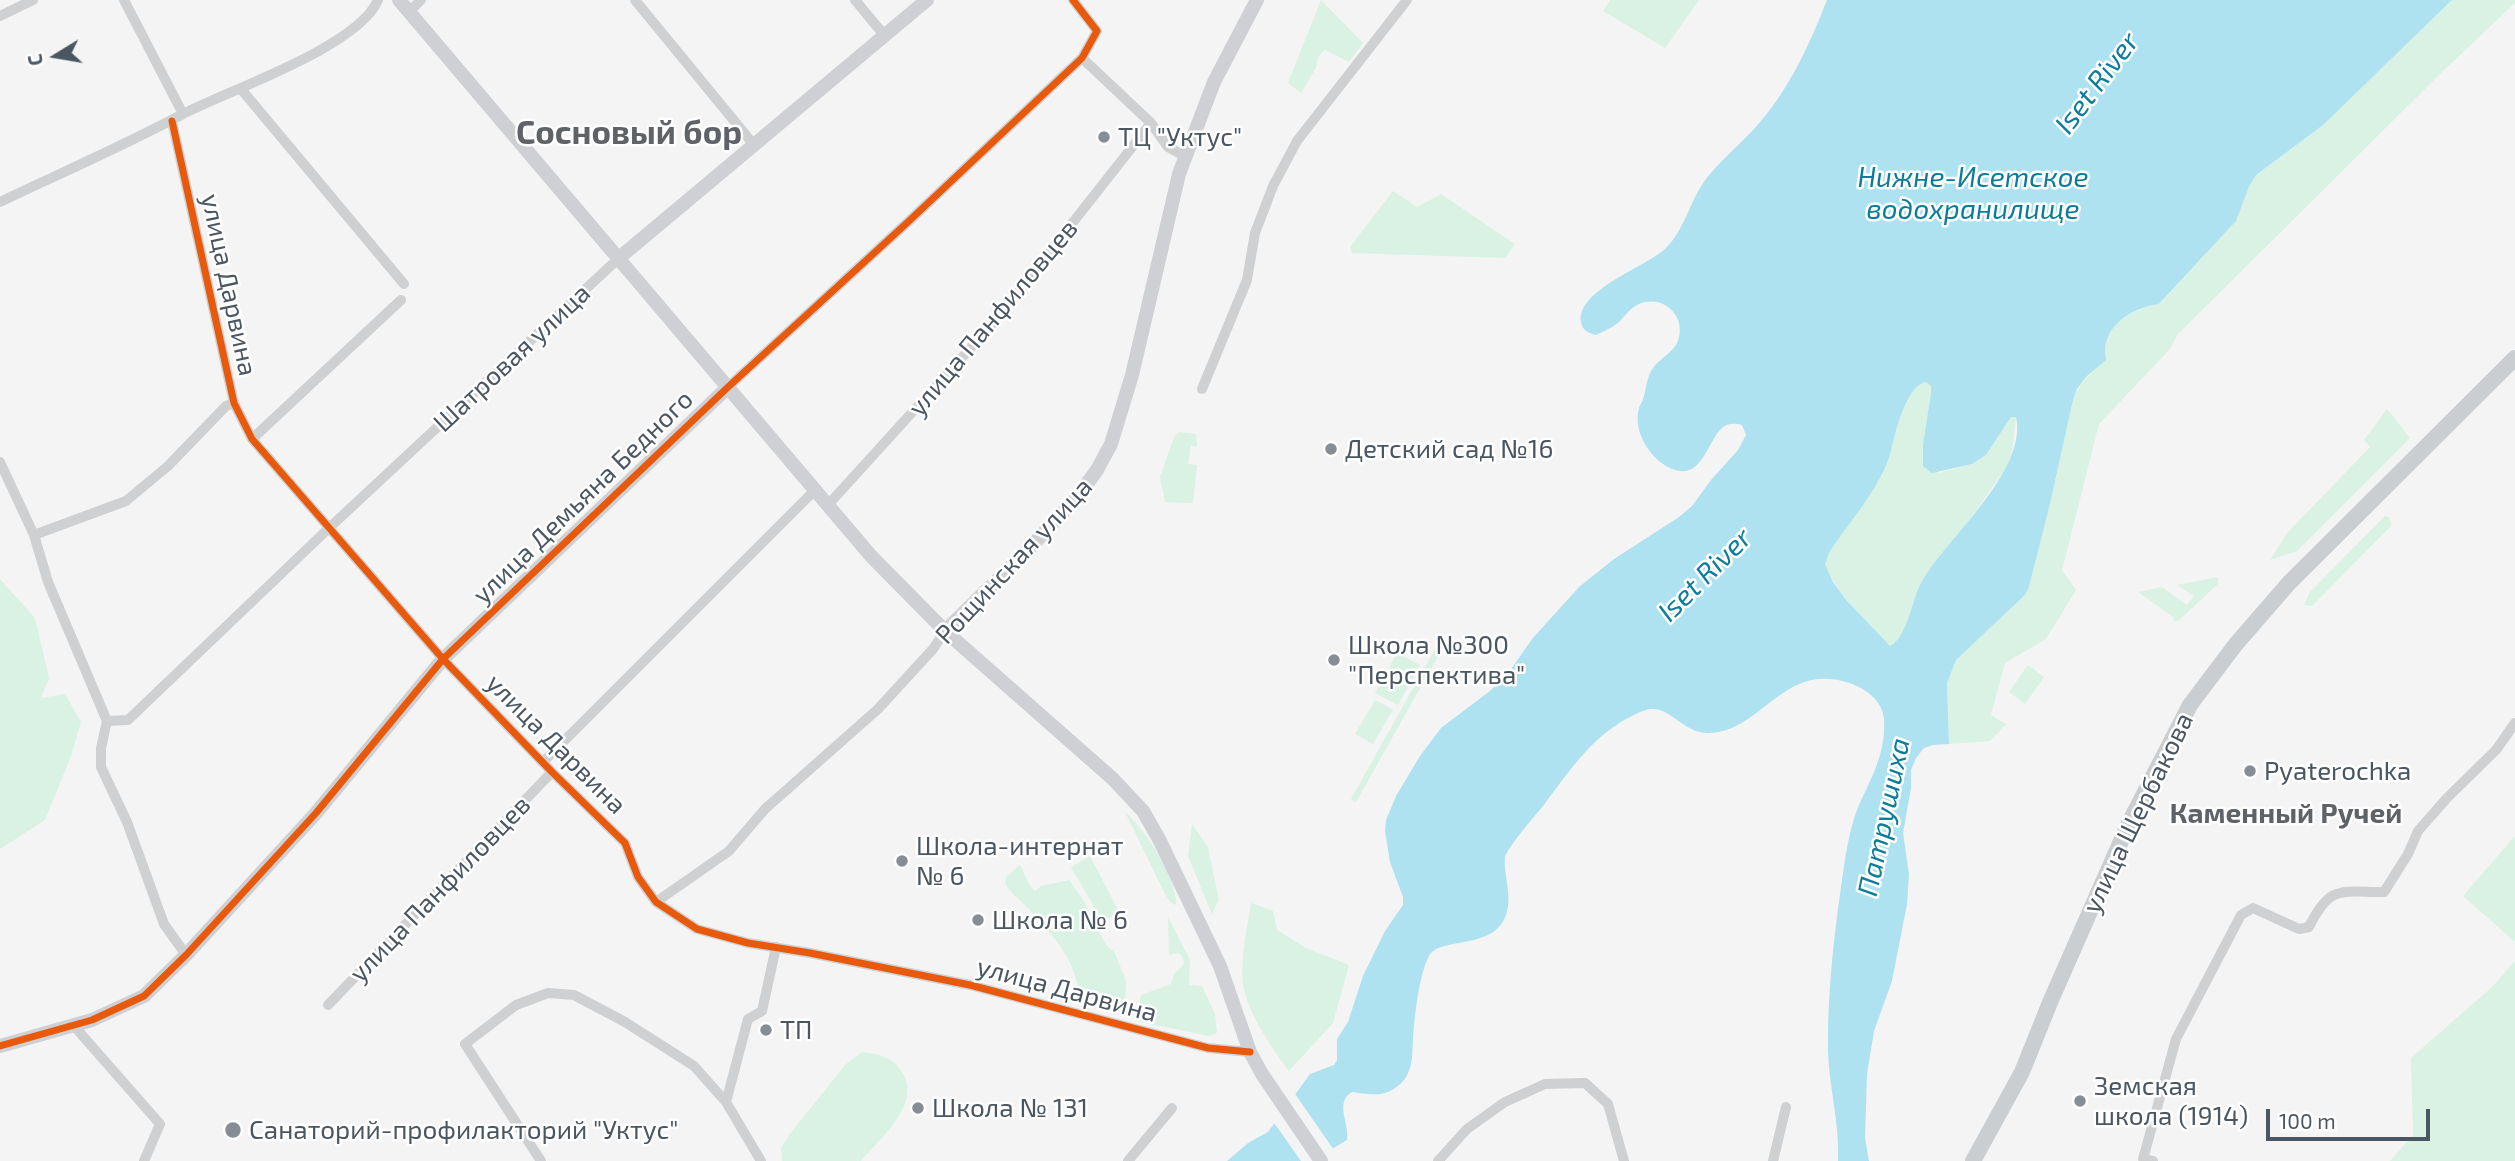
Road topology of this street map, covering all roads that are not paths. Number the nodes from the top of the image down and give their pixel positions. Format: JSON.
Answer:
{"nodes":[{"id":1,"x":33,"y":0,"type":"edge"},
{"id":2,"x":124,"y":0,"type":"edge"},
{"id":3,"x":378,"y":0,"type":"edge"},
{"id":4,"x":399,"y":0,"type":"edge"},
{"id":5,"x":421,"y":0,"type":"edge"},
{"id":6,"x":635,"y":0,"type":"edge"},
{"id":7,"x":855,"y":0,"type":"edge"},
{"id":8,"x":927,"y":0,"type":"edge"},
{"id":9,"x":1073,"y":0,"type":"edge"},
{"id":10,"x":1257,"y":0,"type":"edge"},
{"id":11,"x":1407,"y":0,"type":"edge"},
{"id":12,"x":410,"y":11,"type":"junction"},
{"id":13,"x":0,"y":16,"type":"edge"},
{"id":14,"x":885,"y":36,"type":"junction"},
{"id":15,"x":1082,"y":58,"type":"junction"},
{"id":16,"x":242,"y":89,"type":"junction"},
{"id":17,"x":183,"y":114,"type":"junction"},
{"id":18,"x":172,"y":121,"type":"junction"},
{"id":19,"x":1151,"y":123,"type":"junction"},
{"id":20,"x":754,"y":145,"type":"junction"},
{"id":21,"x":1185,"y":156,"type":"junction"},
{"id":22,"x":0,"y":201,"type":"edge"},
{"id":23,"x":618,"y":258,"type":"junction"},
{"id":24,"x":404,"y":284,"type":"dead end"},
{"id":25,"x":401,"y":300,"type":"dead end"},
{"id":26,"x":2515,"y":358,"type":"edge"},
{"id":27,"x":727,"y":388,"type":"junction"},
{"id":28,"x":1202,"y":389,"type":"dead end"},
{"id":29,"x":234,"y":403,"type":"junction"},
{"id":30,"x":252,"y":439,"type":"junction"},
{"id":31,"x":0,"y":462,"type":"edge"},
{"id":32,"x":814,"y":491,"type":"junction"},
{"id":33,"x":827,"y":506,"type":"junction"},
{"id":34,"x":328,"y":528,"type":"junction"},
{"id":35,"x":34,"y":535,"type":"junction"},
{"id":36,"x":945,"y":631,"type":"junction"},
{"id":37,"x":443,"y":659,"type":"junction"},
{"id":38,"x":107,"y":722,"type":"junction"},
{"id":39,"x":2515,"y":723,"type":"edge"},
{"id":40,"x":542,"y":762,"type":"junction"},
{"id":41,"x":552,"y":772,"type":"junction"},
{"id":42,"x":656,"y":902,"type":"junction"},
{"id":43,"x":776,"y":947,"type":"junction"},
{"id":44,"x":186,"y":955,"type":"junction"},
{"id":45,"x":328,"y":1005,"type":"dead end"},
{"id":46,"x":74,"y":1026,"type":"junction"},
{"id":47,"x":0,"y":1046,"type":"edge"},
{"id":48,"x":1250,"y":1052,"type":"junction"},
{"id":49,"x":726,"y":1102,"type":"junction"},
{"id":50,"x":1786,"y":1107,"type":"dead end"},
{"id":51,"x":1172,"y":1108,"type":"dead end"},
{"id":52,"x":144,"y":1161,"type":"edge"},
{"id":53,"x":541,"y":1161,"type":"edge"},
{"id":54,"x":761,"y":1161,"type":"edge"},
{"id":55,"x":1128,"y":1161,"type":"edge"},
{"id":56,"x":1321,"y":1161,"type":"edge"},
{"id":57,"x":1438,"y":1161,"type":"edge"},
{"id":58,"x":1624,"y":1161,"type":"edge"},
{"id":59,"x":1773,"y":1161,"type":"edge"},
{"id":60,"x":1973,"y":1161,"type":"edge"},
{"id":61,"x":2153,"y":1161,"type":"edge"}],
"edges":[{"from":1,"to":13,"type":"street"},
{"from":2,"to":17,"type":"street"},
{"from":3,"to":16,"type":"street"},
{"from":4,"to":12,"type":"street"},
{"from":5,"to":12,"type":"street"},
{"from":6,"to":20,"type":"street"},
{"from":7,"to":14,"type":"street"},
{"from":8,"to":14,"type":"street","name":"Шатровая улица"},
{"from":9,"to":15,"type":"street"},
{"from":10,"to":21,"type":"street","name":"Рощинская улица"},
{"from":11,"to":28,"type":"street"},
{"from":12,"to":23,"type":"street"},
{"from":14,"to":20,"type":"street","name":"Шатровая улица"},
{"from":15,"to":19,"type":"street"},
{"from":15,"to":27,"type":"street","name":"улица Демьяна Бедного"},
{"from":16,"to":17,"type":"street"},
{"from":16,"to":24,"type":"street"},
{"from":17,"to":18,"type":"street"},
{"from":18,"to":22,"type":"street"},
{"from":18,"to":29,"type":"street","name":"улица Дарвина"},
{"from":19,"to":21,"type":"street"},
{"from":19,"to":33,"type":"street","name":"улица Панфиловцев"},
{"from":20,"to":23,"type":"street","name":"Шатровая улица"},
{"from":21,"to":36,"type":"street","name":"Рощинская улица"},
{"from":23,"to":27,"type":"street"},
{"from":23,"to":34,"type":"street","name":"Шатровая улица"},
{"from":25,"to":30,"type":"street"},
{"from":26,"to":60,"type":"main road","name":"улица Щербакова"},
{"from":27,"to":32,"type":"street"},
{"from":27,"to":37,"type":"street","name":"улица Демьяна Бедного"},
{"from":29,"to":30,"type":"street","name":"улица Дарвина"},
{"from":29,"to":35,"type":"street"},
{"from":30,"to":34,"type":"street","name":"улица Дарвина"},
{"from":31,"to":35,"type":"street"},
{"from":32,"to":33,"type":"street"},
{"from":32,"to":40,"type":"street","name":"улица Панфиловцев"},
{"from":33,"to":36,"type":"street"},
{"from":34,"to":37,"type":"street","name":"улица Дарвина"},
{"from":34,"to":38,"type":"street","name":"Шатровая улица"},
{"from":35,"to":38,"type":"street"},
{"from":36,"to":42,"type":"street","name":"Рощинская улица"},
{"from":36,"to":48,"type":"street"},
{"from":37,"to":40,"type":"street","name":"улица Дарвина"},
{"from":37,"to":44,"type":"street","name":"улица Демьяна Бедного"},
{"from":38,"to":44,"type":"street"},
{"from":39,"to":61,"type":"street"},
{"from":40,"to":41,"type":"street","name":"улица Дарвина"},
{"from":41,"to":42,"type":"street","name":"улица Дарвина"},
{"from":41,"to":45,"type":"street","name":"улица Панфиловцев"},
{"from":42,"to":43,"type":"street","name":"улица Дарвина"},
{"from":43,"to":48,"type":"street","name":"улица Дарвина"},
{"from":43,"to":49,"type":"street"},
{"from":44,"to":46,"type":"street","name":"улица Демьяна Бедного"},
{"from":46,"to":47,"type":"street","name":"улица Демьяна Бедного"},
{"from":46,"to":52,"type":"street"},
{"from":48,"to":56,"type":"street"},
{"from":49,"to":53,"type":"street"},
{"from":49,"to":54,"type":"street"},
{"from":50,"to":59,"type":"street"},
{"from":51,"to":55,"type":"street"},
{"from":57,"to":58,"type":"street"}]}
